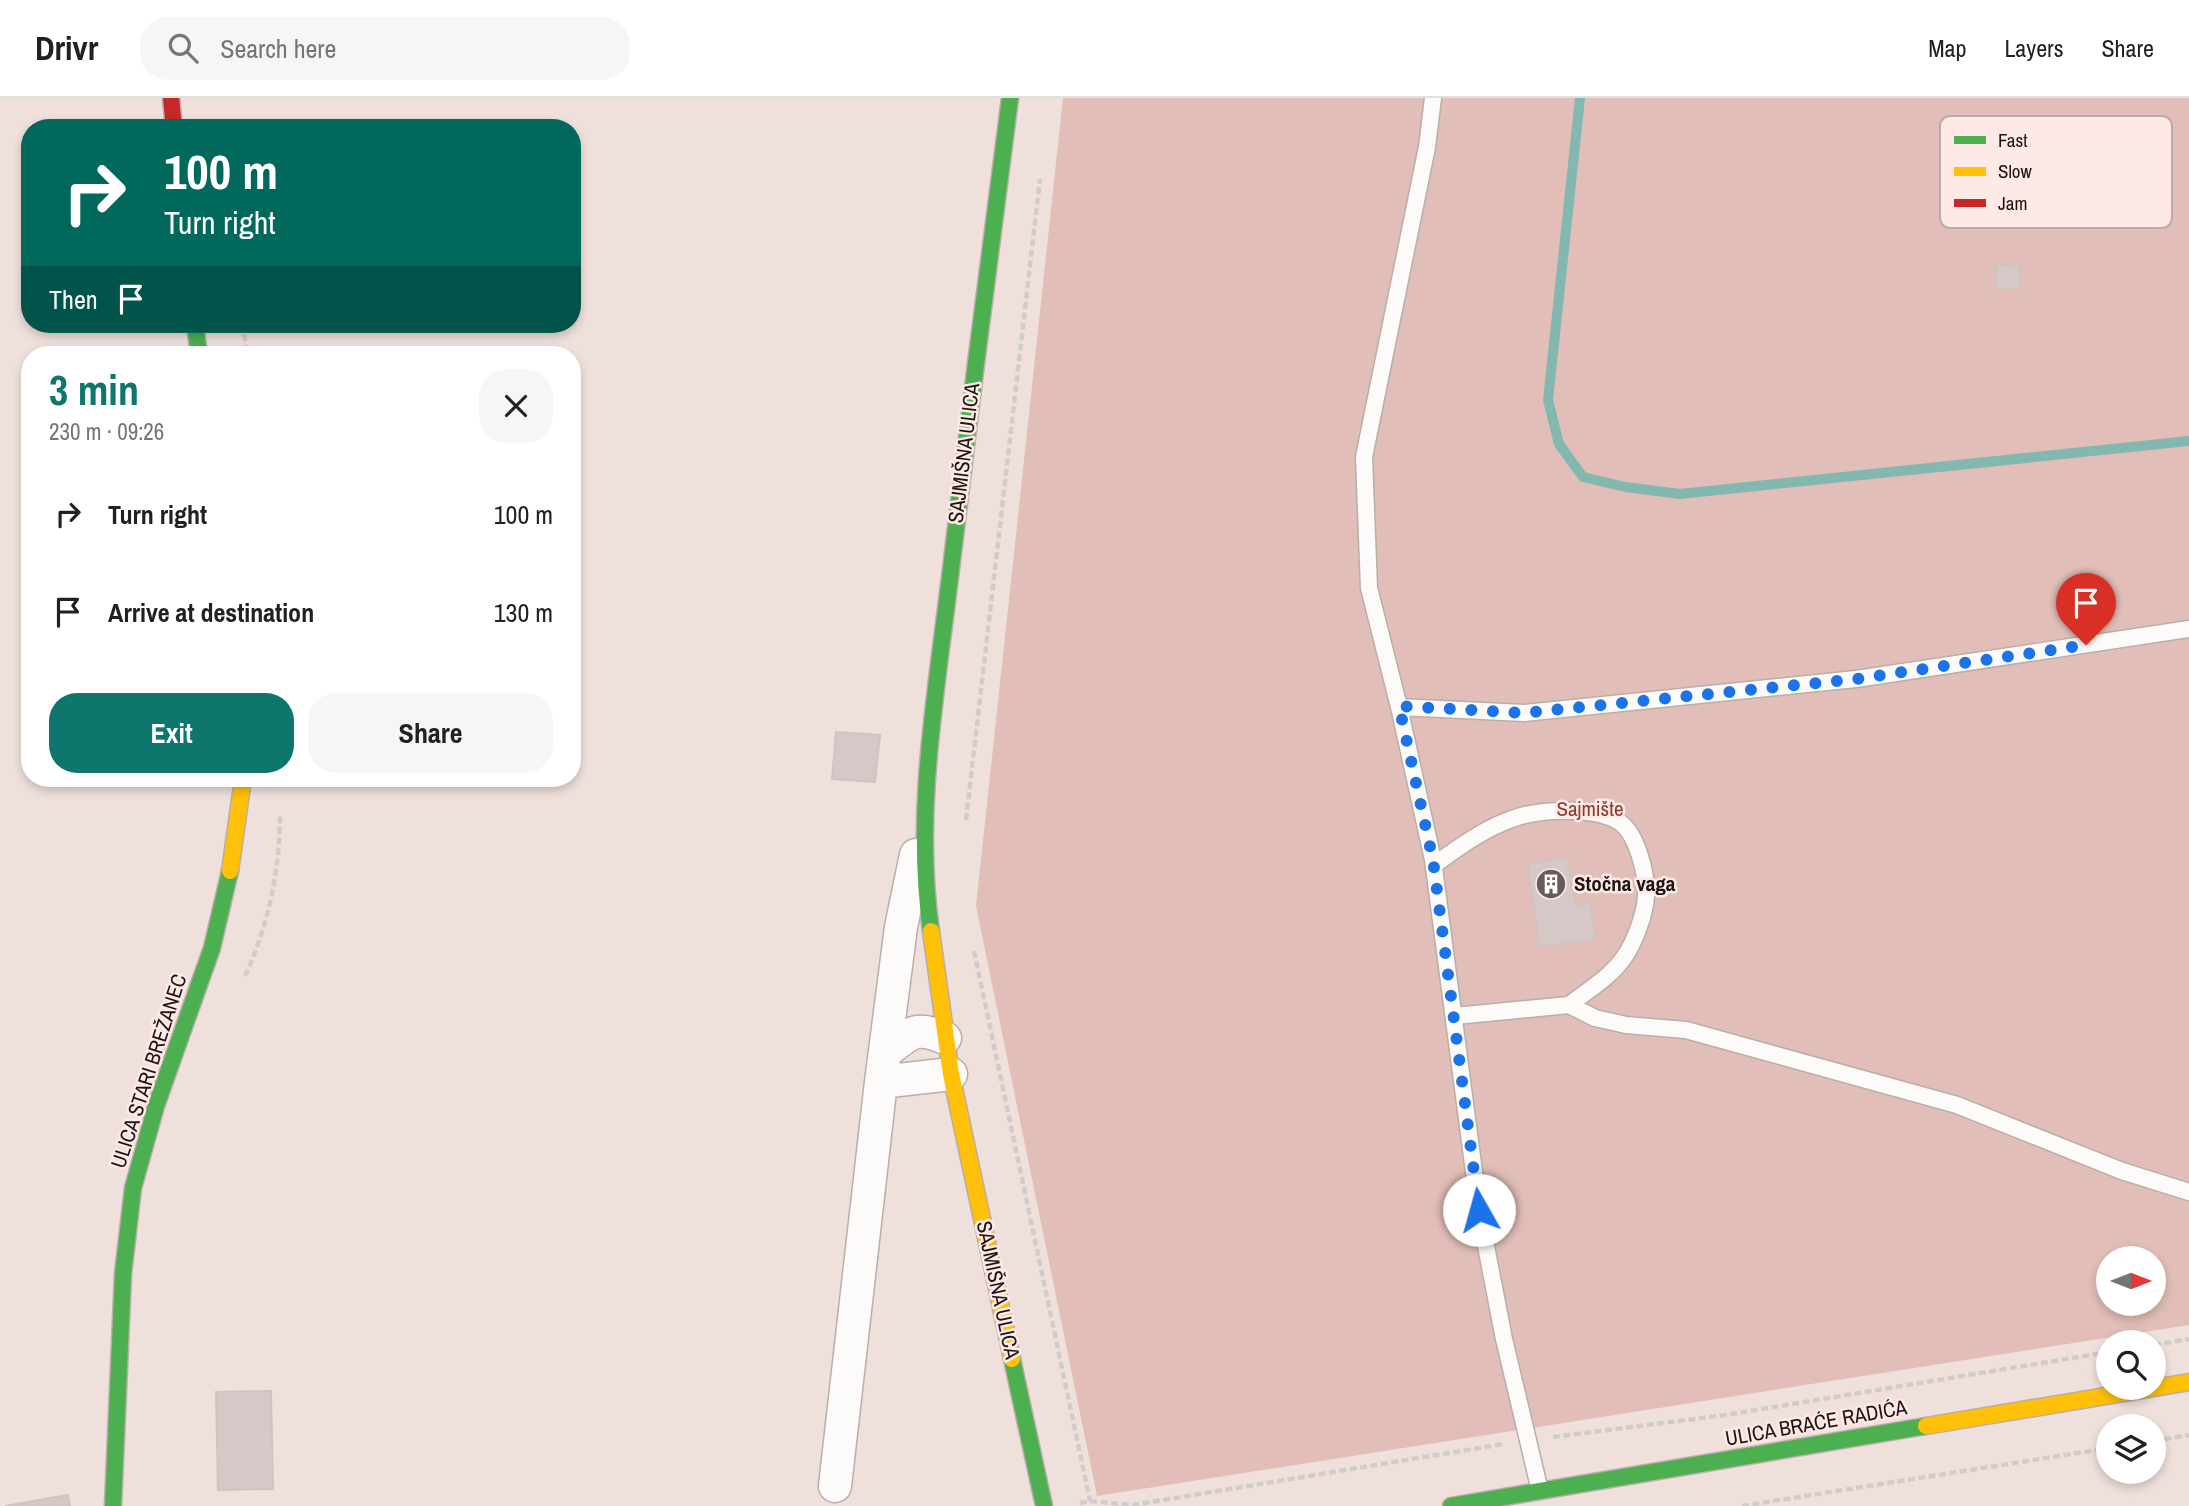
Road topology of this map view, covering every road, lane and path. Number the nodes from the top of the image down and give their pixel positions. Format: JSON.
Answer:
{"nodes":[{"id":1,"x":171,"y":98,"type":"edge"},
{"id":2,"x":1010,"y":98,"type":"edge"},
{"id":3,"x":1433,"y":98,"type":"edge"},
{"id":4,"x":173,"y":119,"type":"edge"},
{"id":5,"x":1041,"y":167,"type":"dead end"},
{"id":6,"x":2189,"y":629,"type":"edge"},
{"id":7,"x":1399,"y":706,"type":"junction"},
{"id":8,"x":242,"y":787,"type":"edge"},
{"id":9,"x":925,"y":810,"type":"junction"},
{"id":10,"x":280,"y":813,"type":"dead end"},
{"id":11,"x":966,"y":823,"type":"dead end"},
{"id":12,"x":1434,"y":865,"type":"junction"},
{"id":13,"x":972,"y":942,"type":"dead end"},
{"id":14,"x":241,"y":983,"type":"dead end"},
{"id":15,"x":1569,"y":1005,"type":"junction"},
{"id":16,"x":1455,"y":1016,"type":"junction"},
{"id":17,"x":945,"y":1038,"type":"junction"},
{"id":18,"x":884,"y":1067,"type":"junction"},
{"id":19,"x":951,"y":1074,"type":"junction"},
{"id":20,"x":2189,"y":1192,"type":"edge"},
{"id":21,"x":2189,"y":1339,"type":"edge"},
{"id":22,"x":2166,"y":1343,"type":"edge"},
{"id":23,"x":2096,"y":1354,"type":"edge"},
{"id":24,"x":2189,"y":1382,"type":"edge"},
{"id":25,"x":2189,"y":1435,"type":"edge"},
{"id":26,"x":2166,"y":1439,"type":"edge"},
{"id":27,"x":1529,"y":1440,"type":"junction"},
{"id":28,"x":2096,"y":1450,"type":"edge"},
{"id":29,"x":835,"y":1486,"type":"dead end"},
{"id":30,"x":1540,"y":1491,"type":"junction"},
{"id":31,"x":1090,"y":1501,"type":"junction"},
{"id":32,"x":1489,"y":1503,"type":"edge"},
{"id":33,"x":1077,"y":1504,"type":"dead end"},
{"id":34,"x":113,"y":1506,"type":"edge"},
{"id":35,"x":1044,"y":1506,"type":"edge"},
{"id":36,"x":1451,"y":1506,"type":"edge"},
{"id":37,"x":1742,"y":1506,"type":"edge"}],
"edges":[{"from":1,"to":4,"type":"main road"},
{"from":2,"to":9,"type":"main road","name":"SAJMIŠNA ULICA"},
{"from":3,"to":7,"type":"lane"},
{"from":5,"to":11,"type":"path"},
{"from":6,"to":7,"type":"lane"},
{"from":7,"to":12,"type":"lane"},
{"from":8,"to":34,"type":"main road","name":"ULICA STARI BREŽANEC"},
{"from":9,"to":17,"type":"main road","name":"SAJMIŠNA ULICA"},
{"from":9,"to":18,"type":"street","name":"SAJMIŠNA ULICA"},
{"from":10,"to":14,"type":"path"},
{"from":12,"to":15,"type":"lane"},
{"from":12,"to":16,"type":"lane"},
{"from":13,"to":31,"type":"path"},
{"from":15,"to":16,"type":"lane"},
{"from":15,"to":20,"type":"lane"},
{"from":16,"to":27,"type":"lane"},
{"from":17,"to":18,"type":"street"},
{"from":17,"to":19,"type":"main road","name":"SAJMIŠNA ULICA"},
{"from":18,"to":19,"type":"street"},
{"from":18,"to":29,"type":"street","name":"SAJMIŠNA ULICA"},
{"from":19,"to":35,"type":"main road","name":"SAJMIŠNA ULICA"},
{"from":21,"to":22,"type":"path"},
{"from":23,"to":27,"type":"path"},
{"from":24,"to":30,"type":"main road","name":"ULICA BRAĆE RADIĆA"},
{"from":25,"to":26,"type":"path"},
{"from":27,"to":30,"type":"lane"},
{"from":27,"to":31,"type":"path"},
{"from":28,"to":37,"type":"path"},
{"from":30,"to":32,"type":"main road","name":"ULICA BRAĆE RADIĆA"},
{"from":31,"to":33,"type":"path"},
{"from":32,"to":36,"type":"main road","name":"ULICA BRAĆE RADIĆA"}]}
